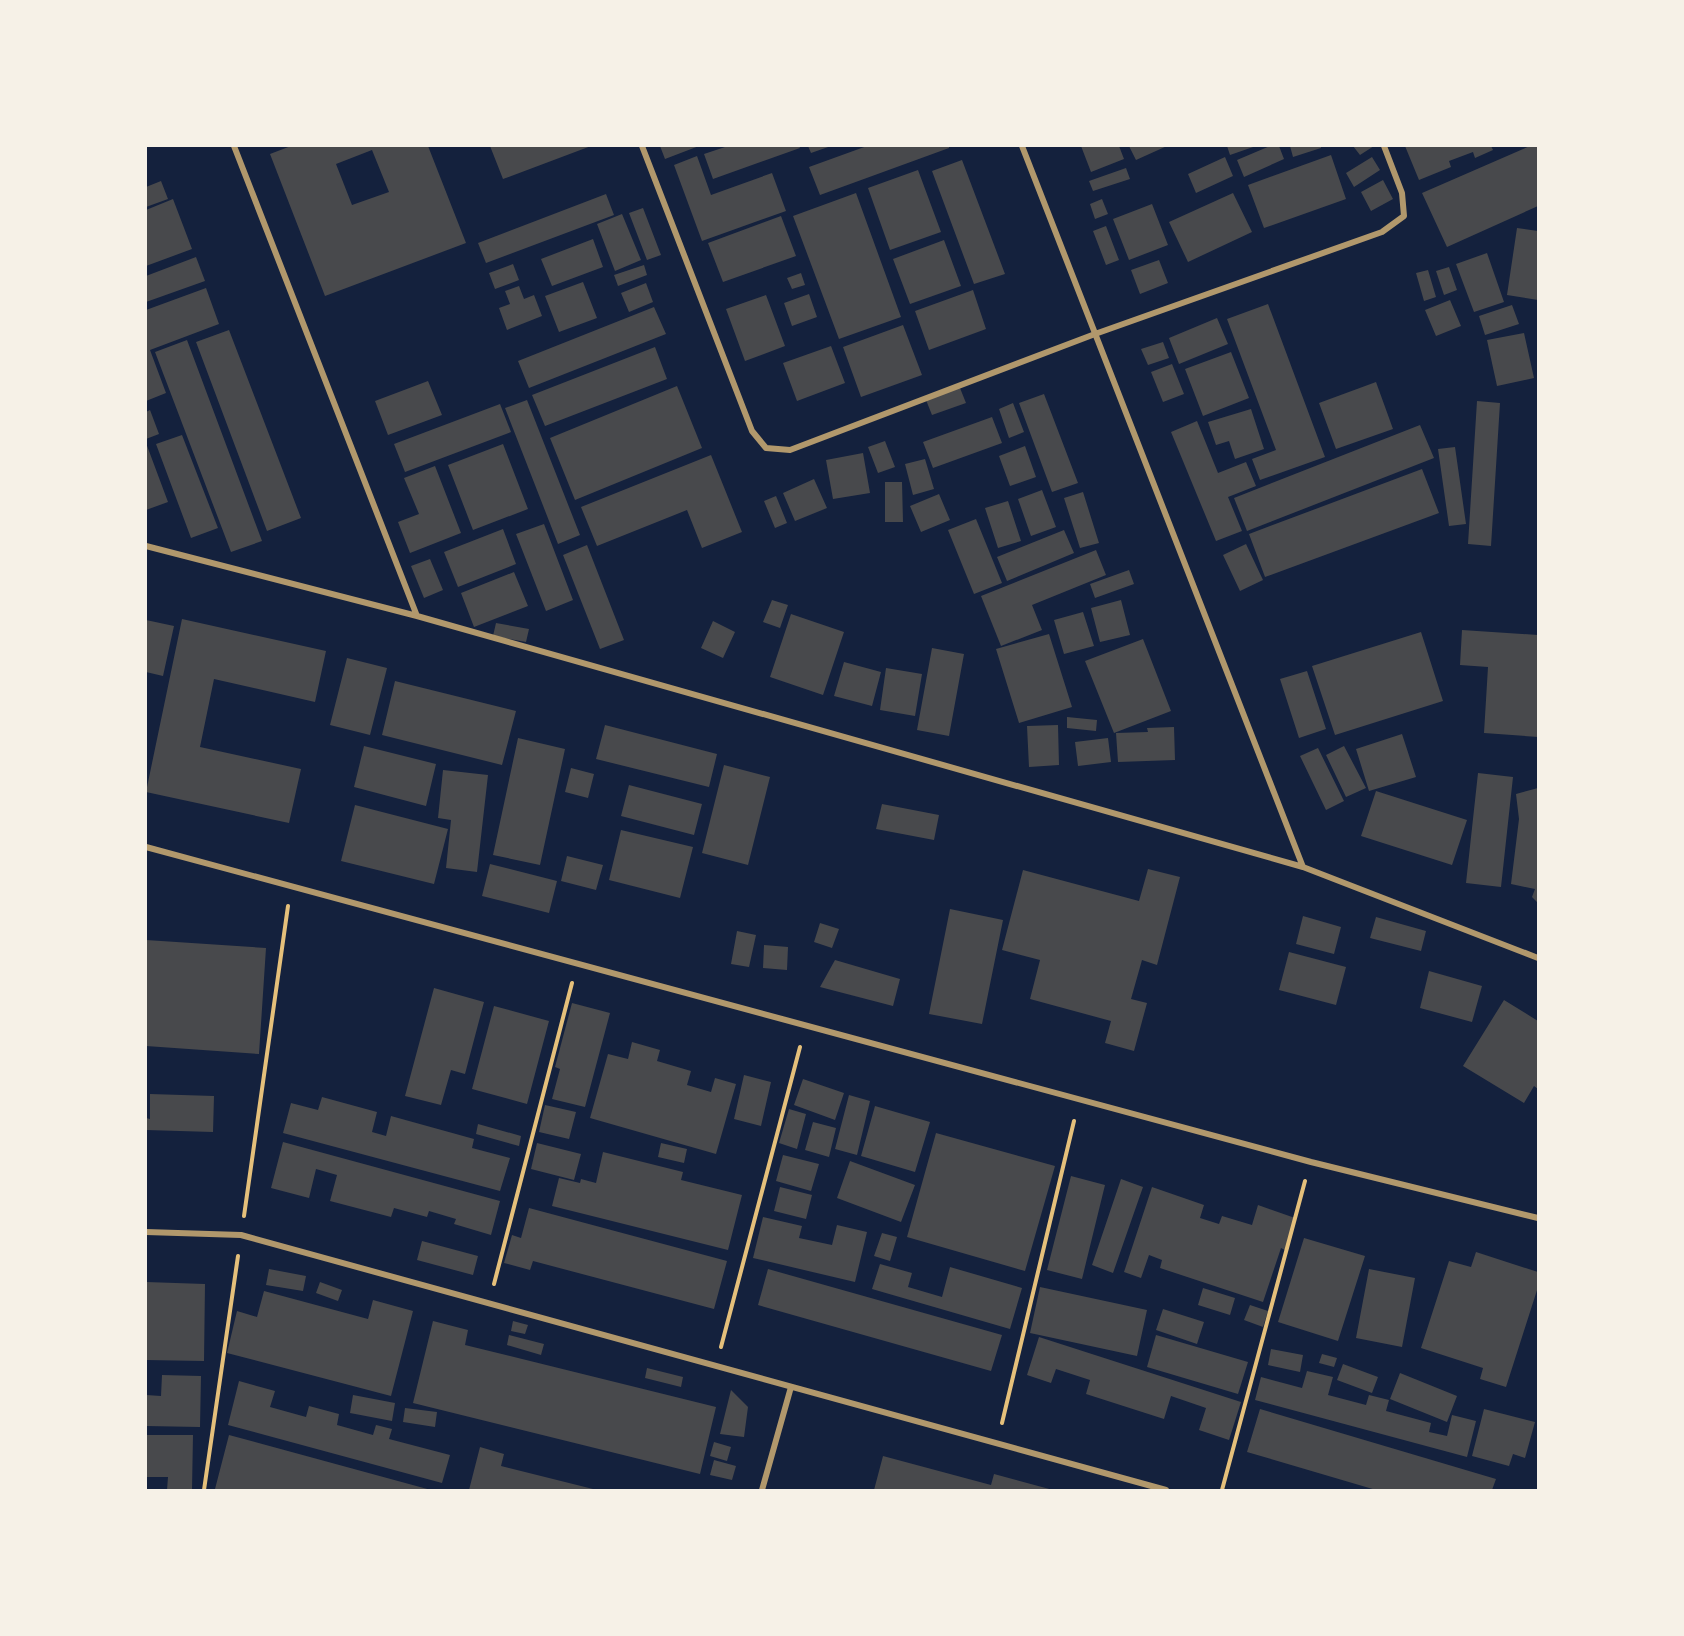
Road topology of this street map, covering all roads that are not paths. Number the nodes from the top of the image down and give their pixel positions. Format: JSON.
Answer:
{"nodes":[{"id":1,"x":234,"y":146,"type":"edge"},
{"id":2,"x":642,"y":146,"type":"edge"},
{"id":3,"x":1022,"y":146,"type":"edge"},
{"id":4,"x":1384,"y":146,"type":"edge"},
{"id":5,"x":1095,"y":334,"type":"junction"},
{"id":6,"x":146,"y":546,"type":"edge"},
{"id":7,"x":417,"y":616,"type":"junction"},
{"id":8,"x":146,"y":847,"type":"edge"},
{"id":9,"x":1303,"y":867,"type":"junction"},
{"id":10,"x":1539,"y":958,"type":"edge"},
{"id":11,"x":1539,"y":1218,"type":"edge"},
{"id":12,"x":146,"y":1232,"type":"edge"},
{"id":13,"x":791,"y":1387,"type":"junction"},
{"id":14,"x":762,"y":1491,"type":"edge"},
{"id":15,"x":1166,"y":1491,"type":"edge"}],
"edges":[{"from":1,"to":7,"type":"street"},
{"from":2,"to":5,"type":"street"},
{"from":3,"to":5,"type":"street"},
{"from":4,"to":5,"type":"street"},
{"from":5,"to":9,"type":"street"},
{"from":6,"to":7,"type":"street"},
{"from":7,"to":9,"type":"street"},
{"from":8,"to":11,"type":"street"},
{"from":9,"to":10,"type":"street"},
{"from":12,"to":13,"type":"street"},
{"from":13,"to":14,"type":"street"},
{"from":13,"to":15,"type":"street"}]}
